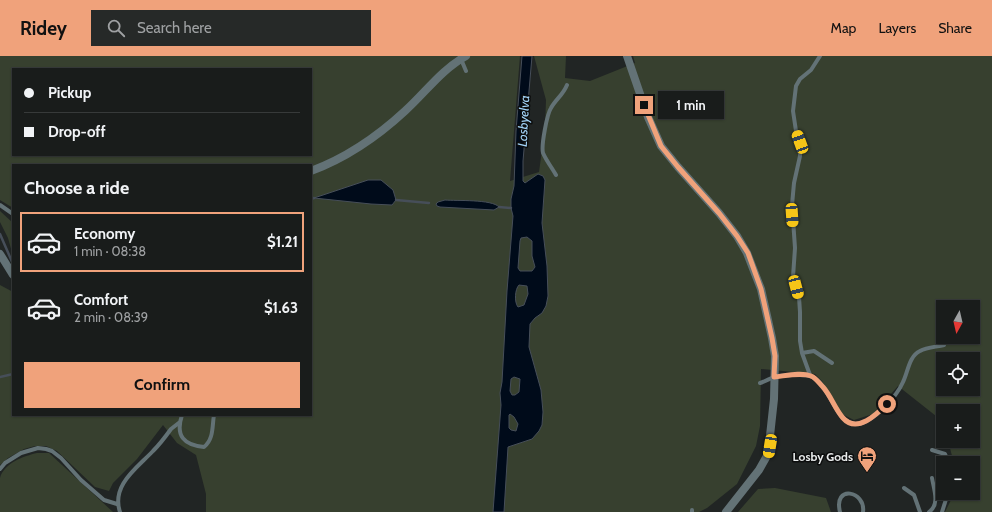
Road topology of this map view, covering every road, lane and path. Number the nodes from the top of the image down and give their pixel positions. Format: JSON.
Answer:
{"nodes":[{"id":1,"x":627,"y":56,"type":"edge"},
{"id":2,"x":820,"y":56,"type":"edge"},
{"id":3,"x":463,"y":58,"type":"edge"},
{"id":4,"x":466,"y":71,"type":"dead end"},
{"id":5,"x":567,"y":85,"type":"dead end"},
{"id":6,"x":312,"y":172,"type":"edge"},
{"id":7,"x":556,"y":175,"type":"dead end"},
{"id":8,"x":0,"y":205,"type":"edge"},
{"id":9,"x":12,"y":213,"type":"edge"},
{"id":10,"x":0,"y":254,"type":"edge"},
{"id":11,"x":12,"y":273,"type":"edge"},
{"id":12,"x":944,"y":345,"type":"dead end"},
{"id":13,"x":802,"y":352,"type":"junction"},
{"id":14,"x":832,"y":363,"type":"dead end"},
{"id":15,"x":810,"y":375,"type":"junction"},
{"id":16,"x":774,"y":377,"type":"junction"},
{"id":17,"x":760,"y":383,"type":"dead end"},
{"id":18,"x":182,"y":416,"type":"edge"},
{"id":19,"x":214,"y":416,"type":"edge"},
{"id":20,"x":180,"y":422,"type":"junction"},
{"id":21,"x":932,"y":450,"type":"dead end"},
{"id":22,"x":946,"y":456,"type":"edge"},
{"id":23,"x":0,"y":469,"type":"edge"},
{"id":24,"x":932,"y":478,"type":"dead end"},
{"id":25,"x":904,"y":488,"type":"dead end"},
{"id":26,"x":946,"y":500,"type":"edge"},
{"id":27,"x":117,"y":504,"type":"junction"},
{"id":28,"x":864,"y":511,"type":"edge"},
{"id":29,"x":120,"y":512,"type":"edge"},
{"id":30,"x":726,"y":512,"type":"edge"},
{"id":31,"x":840,"y":512,"type":"edge"},
{"id":32,"x":920,"y":512,"type":"edge"},
{"id":33,"x":929,"y":512,"type":"edge"},
{"id":34,"x":942,"y":512,"type":"edge"}],
"edges":[{"from":1,"to":16,"type":"street"},
{"from":2,"to":13,"type":"lane"},
{"from":3,"to":4,"type":"lane"},
{"from":3,"to":6,"type":"street"},
{"from":5,"to":7,"type":"lane"},
{"from":8,"to":9,"type":"lane"},
{"from":10,"to":11,"type":"street"},
{"from":12,"to":15,"type":"lane"},
{"from":13,"to":14,"type":"lane"},
{"from":13,"to":15,"type":"lane"},
{"from":15,"to":16,"type":"lane"},
{"from":16,"to":17,"type":"lane"},
{"from":16,"to":30,"type":"street"},
{"from":18,"to":20,"type":"lane"},
{"from":19,"to":20,"type":"lane"},
{"from":20,"to":27,"type":"lane"},
{"from":21,"to":22,"type":"lane"},
{"from":23,"to":27,"type":"lane"},
{"from":24,"to":33,"type":"lane"},
{"from":25,"to":32,"type":"lane"},
{"from":26,"to":34,"type":"lane"},
{"from":27,"to":29,"type":"lane"},
{"from":28,"to":31,"type":"lane"}]}
